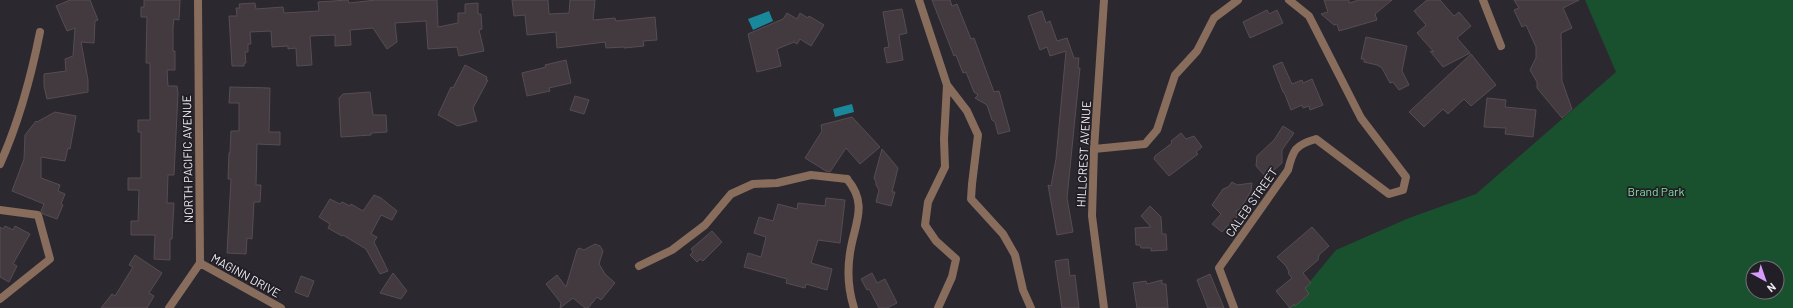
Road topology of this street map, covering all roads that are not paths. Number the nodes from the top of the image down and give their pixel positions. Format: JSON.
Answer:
{"nodes":[{"id":1,"x":198,"y":0,"type":"edge"},
{"id":2,"x":919,"y":0,"type":"edge"},
{"id":3,"x":1104,"y":0,"type":"edge"},
{"id":4,"x":1238,"y":0,"type":"edge"},
{"id":5,"x":1289,"y":0,"type":"edge"},
{"id":6,"x":1483,"y":0,"type":"edge"},
{"id":7,"x":40,"y":32,"type":"dead end"},
{"id":8,"x":1501,"y":46,"type":"dead end"},
{"id":9,"x":947,"y":85,"type":"junction"},
{"id":10,"x":1094,"y":150,"type":"junction"},
{"id":11,"x":0,"y":164,"type":"edge"},
{"id":12,"x":0,"y":210,"type":"edge"},
{"id":13,"x":200,"y":262,"type":"junction"},
{"id":14,"x":639,"y":266,"type":"dead end"},
{"id":15,"x":3,"y":296,"type":"edge"},
{"id":16,"x":169,"y":308,"type":"edge"},
{"id":17,"x":281,"y":308,"type":"edge"},
{"id":18,"x":854,"y":308,"type":"edge"},
{"id":19,"x":938,"y":308,"type":"edge"},
{"id":20,"x":1031,"y":308,"type":"edge"},
{"id":21,"x":1104,"y":308,"type":"edge"},
{"id":22,"x":1234,"y":308,"type":"edge"}],
"edges":[{"from":1,"to":13,"type":"street","name":"NORTH PACIFIC AVENUE"},
{"from":2,"to":9,"type":"street"},
{"from":3,"to":10,"type":"street","name":"HILLCREST AVENUE"},
{"from":4,"to":10,"type":"street"},
{"from":5,"to":22,"type":"street","name":"CALEB STREET"},
{"from":6,"to":8,"type":"street"},
{"from":7,"to":11,"type":"street"},
{"from":9,"to":19,"type":"street"},
{"from":9,"to":20,"type":"street"},
{"from":10,"to":21,"type":"street","name":"HILLCREST AVENUE"},
{"from":12,"to":15,"type":"street"},
{"from":13,"to":16,"type":"street"},
{"from":13,"to":17,"type":"street","name":"MAGINN DRIVE"},
{"from":14,"to":18,"type":"street"}]}
